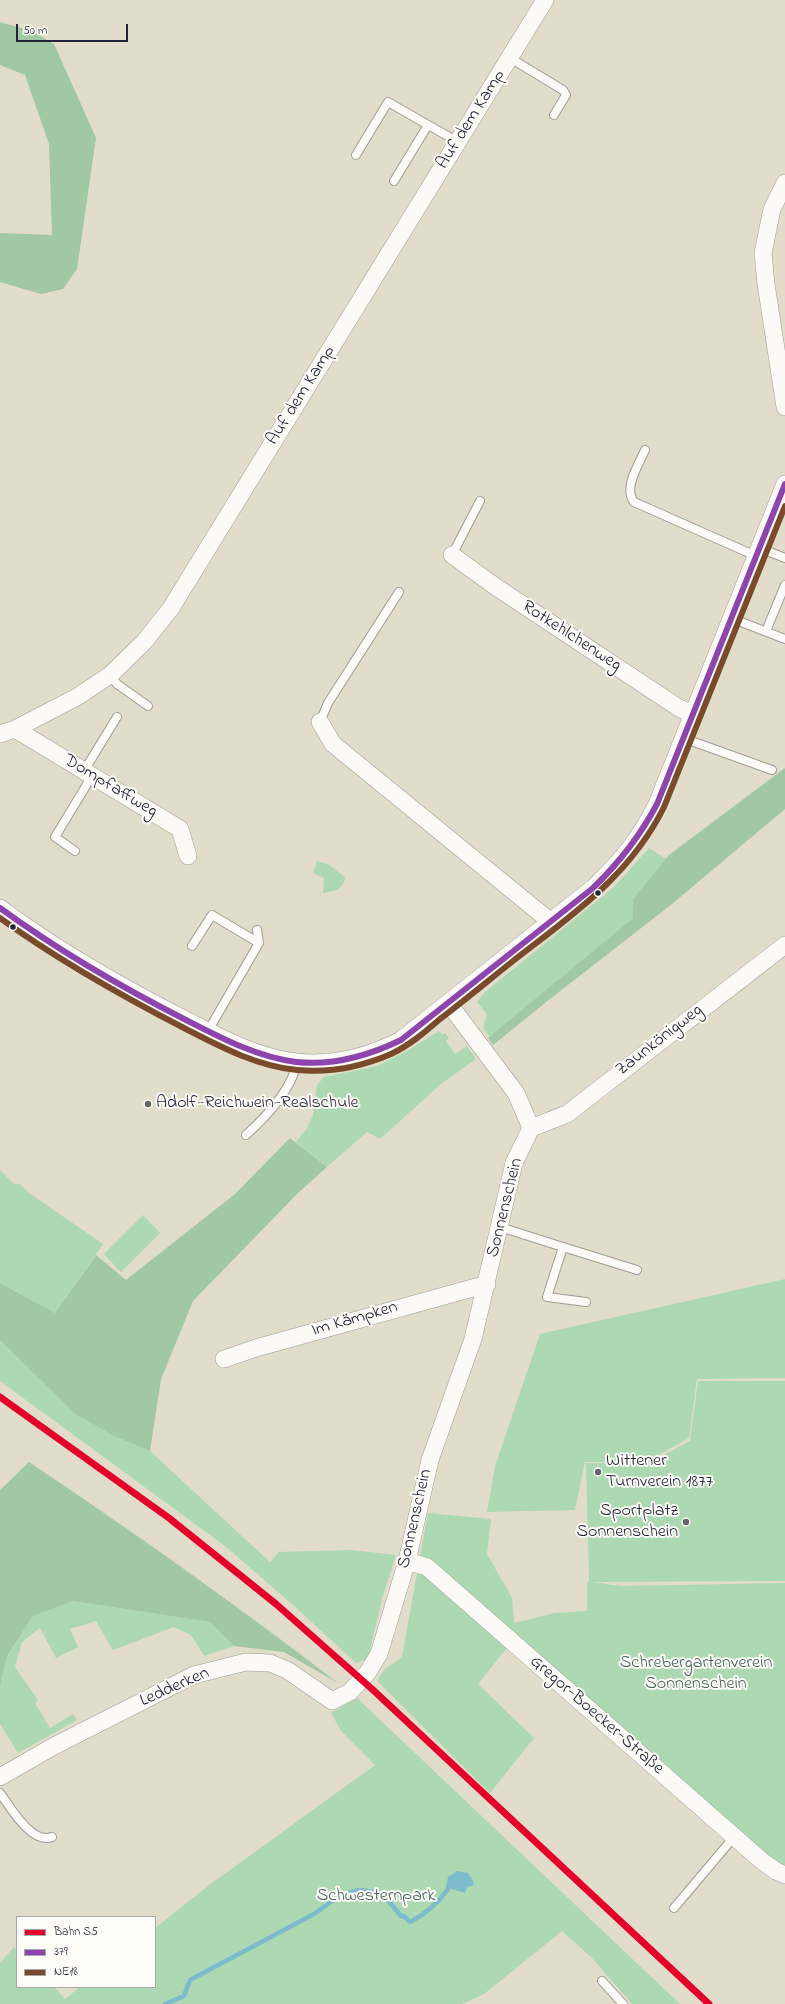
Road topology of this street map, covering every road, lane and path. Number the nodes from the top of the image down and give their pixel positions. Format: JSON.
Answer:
{"nodes":[{"id":1,"x":545,"y":0,"type":"edge"},
{"id":2,"x":510,"y":58,"type":"junction"},
{"id":3,"x":554,"y":115,"type":"dead end"},
{"id":4,"x":428,"y":125,"type":"junction"},
{"id":5,"x":458,"y":142,"type":"junction"},
{"id":6,"x":356,"y":155,"type":"dead end"},
{"id":7,"x":394,"y":181,"type":"dead end"},
{"id":8,"x":785,"y":183,"type":"edge"},
{"id":9,"x":785,"y":407,"type":"edge"},
{"id":10,"x":645,"y":450,"type":"dead end"},
{"id":11,"x":785,"y":484,"type":"edge"},
{"id":12,"x":480,"y":501,"type":"dead end"},
{"id":13,"x":758,"y":552,"type":"junction"},
{"id":14,"x":452,"y":555,"type":"joint"},
{"id":15,"x":785,"y":558,"type":"edge"},
{"id":16,"x":785,"y":585,"type":"edge"},
{"id":17,"x":399,"y":592,"type":"dead end"},
{"id":18,"x":731,"y":618,"type":"junction"},
{"id":19,"x":766,"y":631,"type":"junction"},
{"id":20,"x":785,"y":639,"type":"edge"},
{"id":21,"x":110,"y":675,"type":"junction"},
{"id":22,"x":148,"y":706,"type":"dead end"},
{"id":23,"x":692,"y":714,"type":"junction"},
{"id":24,"x":117,"y":717,"type":"dead end"},
{"id":25,"x":320,"y":722,"type":"joint"},
{"id":26,"x":8,"y":732,"type":"edge"},
{"id":27,"x":683,"y":738,"type":"junction"},
{"id":28,"x":772,"y":770,"type":"dead end"},
{"id":29,"x":88,"y":774,"type":"junction"},
{"id":30,"x":75,"y":852,"type":"dead end"},
{"id":31,"x":188,"y":856,"type":"dead end"},
{"id":32,"x":0,"y":908,"type":"edge"},
{"id":33,"x":551,"y":922,"type":"junction"},
{"id":34,"x":257,"y":930,"type":"dead end"},
{"id":35,"x":259,"y":943,"type":"junction"},
{"id":36,"x":785,"y":945,"type":"edge"},
{"id":37,"x":192,"y":946,"type":"dead end"},
{"id":38,"x":449,"y":1004,"type":"junction"},
{"id":39,"x":208,"y":1031,"type":"junction"},
{"id":40,"x":297,"y":1062,"type":"junction"},
{"id":41,"x":531,"y":1128,"type":"junction"},
{"id":42,"x":246,"y":1135,"type":"dead end"},
{"id":43,"x":500,"y":1228,"type":"junction"},
{"id":44,"x":563,"y":1247,"type":"junction"},
{"id":45,"x":637,"y":1270,"type":"dead end"},
{"id":46,"x":487,"y":1284,"type":"junction"},
{"id":47,"x":586,"y":1302,"type":"dead end"},
{"id":48,"x":224,"y":1359,"type":"dead end"},
{"id":49,"x":407,"y":1561,"type":"junction"},
{"id":50,"x":368,"y":1672,"type":"joint"},
{"id":51,"x":0,"y":1777,"type":"edge"},
{"id":52,"x":0,"y":1793,"type":"edge"},
{"id":53,"x":52,"y":1837,"type":"dead end"},
{"id":54,"x":734,"y":1837,"type":"junction"},
{"id":55,"x":785,"y":1875,"type":"edge"},
{"id":56,"x":674,"y":1908,"type":"dead end"},
{"id":57,"x":602,"y":1981,"type":"dead end"},
{"id":58,"x":623,"y":2004,"type":"edge"}],
"edges":[{"from":1,"to":2,"type":"street","name":"Auf dem Kamp"},
{"from":2,"to":3,"type":"lane"},
{"from":2,"to":5,"type":"street","name":"Auf dem Kamp"},
{"from":4,"to":5,"type":"lane"},
{"from":4,"to":6,"type":"lane"},
{"from":4,"to":7,"type":"lane"},
{"from":5,"to":21,"type":"street","name":"Auf dem Kamp"},
{"from":8,"to":9,"type":"street"},
{"from":10,"to":13,"type":"lane"},
{"from":11,"to":13,"type":"street"},
{"from":12,"to":14,"type":"lane"},
{"from":13,"to":15,"type":"lane"},
{"from":13,"to":18,"type":"street"},
{"from":14,"to":23,"type":"street","name":"Rotkehlchenweg"},
{"from":16,"to":19,"type":"lane"},
{"from":17,"to":25,"type":"lane"},
{"from":18,"to":19,"type":"lane"},
{"from":18,"to":23,"type":"street"},
{"from":19,"to":20,"type":"lane"},
{"from":21,"to":22,"type":"lane"},
{"from":21,"to":26,"type":"street","name":"Auf dem Kamp"},
{"from":23,"to":27,"type":"street"},
{"from":24,"to":29,"type":"lane"},
{"from":25,"to":33,"type":"street"},
{"from":26,"to":29,"type":"street","name":"Dompfaffweg"},
{"from":27,"to":28,"type":"lane"},
{"from":27,"to":33,"type":"street"},
{"from":29,"to":30,"type":"lane"},
{"from":29,"to":31,"type":"street","name":"Dompfaffweg"},
{"from":32,"to":39,"type":"street"},
{"from":33,"to":38,"type":"street"},
{"from":34,"to":35,"type":"lane"},
{"from":35,"to":37,"type":"lane"},
{"from":35,"to":39,"type":"lane"},
{"from":36,"to":41,"type":"street","name":"Zaunkönigweg"},
{"from":38,"to":40,"type":"street"},
{"from":38,"to":41,"type":"street"},
{"from":39,"to":40,"type":"street"},
{"from":40,"to":42,"type":"lane"},
{"from":41,"to":43,"type":"street","name":"Sonnenschein"},
{"from":43,"to":44,"type":"lane"},
{"from":43,"to":46,"type":"street","name":"Sonnenschein"},
{"from":44,"to":45,"type":"lane"},
{"from":44,"to":47,"type":"lane"},
{"from":46,"to":48,"type":"street","name":"Im Kämpken"},
{"from":46,"to":49,"type":"street","name":"Sonnenschein"},
{"from":49,"to":50,"type":"street","name":"Sonnenschein"},
{"from":49,"to":54,"type":"street","name":"Gregor-Boecker-Straße"},
{"from":50,"to":51,"type":"street","name":"Ledderken"},
{"from":52,"to":53,"type":"lane"},
{"from":54,"to":55,"type":"street","name":"Gregor-Boecker-Straße"},
{"from":54,"to":56,"type":"lane"},
{"from":57,"to":58,"type":"lane"}]}
